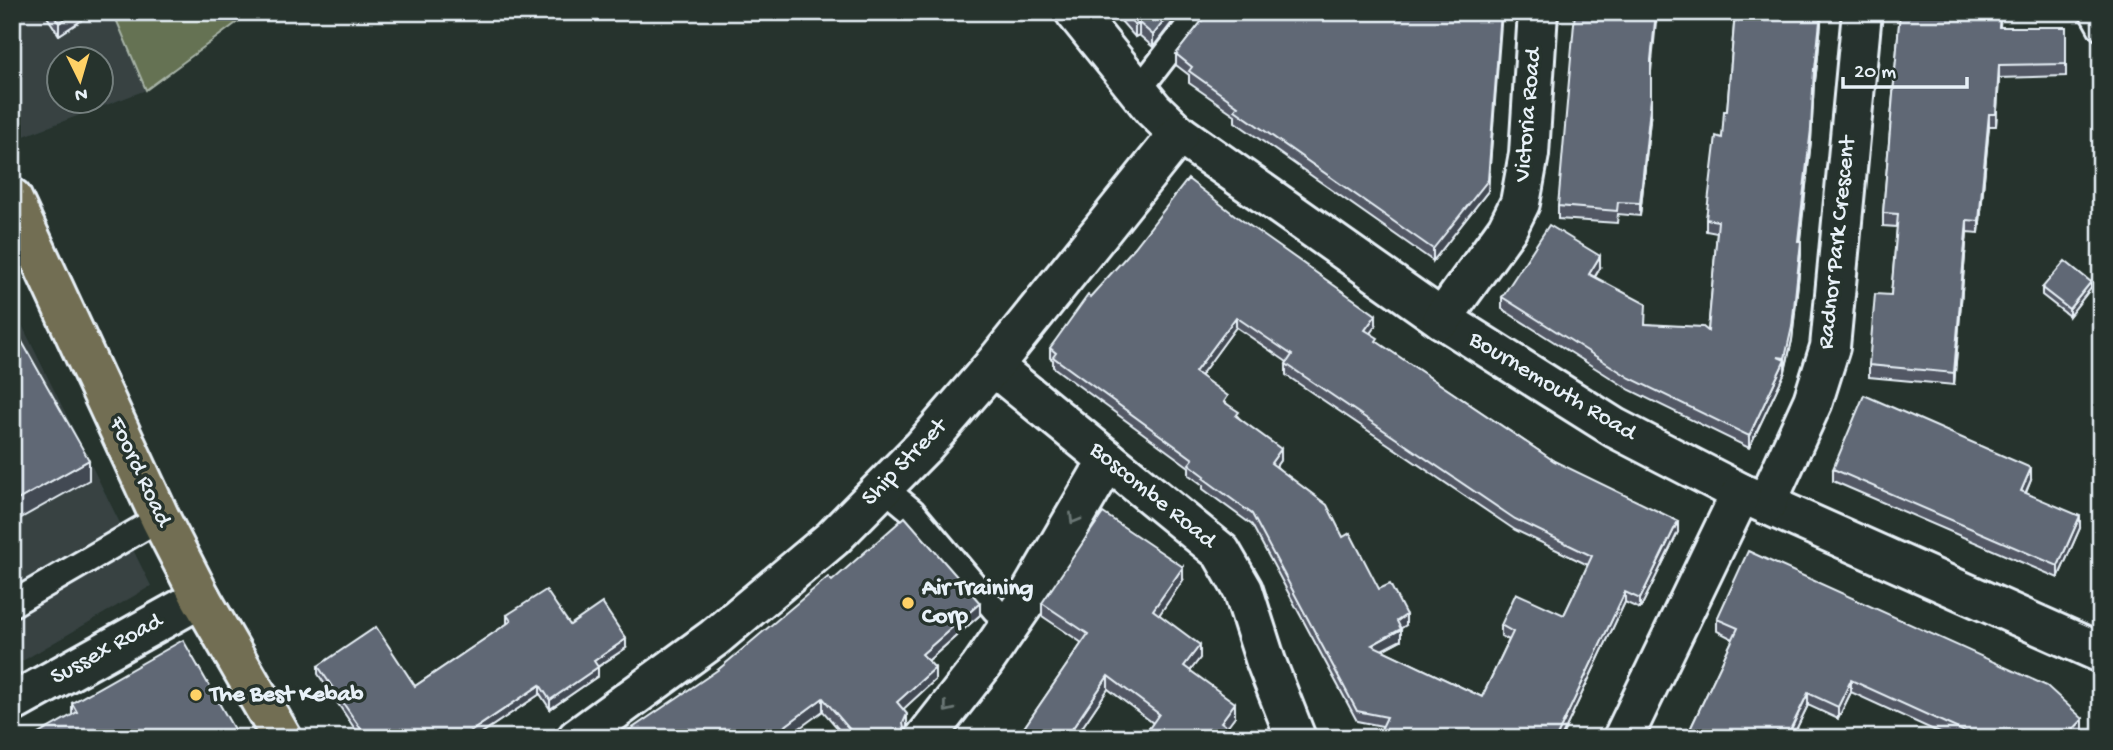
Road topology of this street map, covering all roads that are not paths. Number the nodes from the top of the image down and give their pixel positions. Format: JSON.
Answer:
{"nodes":[{"id":1,"x":1075,"y":12,"type":"edge"},
{"id":2,"x":1199,"y":12,"type":"edge"},
{"id":3,"x":1538,"y":12,"type":"edge"},
{"id":4,"x":1862,"y":12,"type":"edge"},
{"id":5,"x":2092,"y":12,"type":"edge"},
{"id":6,"x":2101,"y":28,"type":"edge"},
{"id":7,"x":1138,"y":90,"type":"junction"},
{"id":8,"x":1179,"y":134,"type":"junction"},
{"id":9,"x":12,"y":198,"type":"edge"},
{"id":10,"x":1442,"y":320,"type":"junction"},
{"id":11,"x":993,"y":366,"type":"junction"},
{"id":12,"x":1108,"y":460,"type":"junction"},
{"id":13,"x":883,"y":487,"type":"junction"},
{"id":14,"x":1754,"y":499,"type":"junction"},
{"id":15,"x":160,"y":518,"type":"junction"},
{"id":16,"x":201,"y":598,"type":"junction"},
{"id":17,"x":12,"y":604,"type":"edge"},
{"id":18,"x":995,"y":610,"type":"dead end"},
{"id":19,"x":2101,"y":653,"type":"edge"},
{"id":20,"x":12,"y":703,"type":"edge"},
{"id":21,"x":282,"y":738,"type":"edge"},
{"id":22,"x":578,"y":738,"type":"edge"},
{"id":23,"x":925,"y":738,"type":"edge"},
{"id":24,"x":1296,"y":738,"type":"edge"},
{"id":25,"x":1622,"y":738,"type":"edge"}],
"edges":[{"from":1,"to":7,"type":"street","name":"Bournemouth Road"},
{"from":2,"to":7,"type":"lane"},
{"from":3,"to":10,"type":"street","name":"Victoria Road"},
{"from":4,"to":14,"type":"street","name":"Radnor Park Crescent"},
{"from":5,"to":6,"type":"lane"},
{"from":7,"to":8,"type":"street","name":"Bournemouth Road"},
{"from":8,"to":10,"type":"street","name":"Bournemouth Road"},
{"from":8,"to":11,"type":"street","name":"Ship Street"},
{"from":9,"to":15,"type":"main road","name":"Foord Road"},
{"from":10,"to":14,"type":"street","name":"Bournemouth Road"},
{"from":11,"to":12,"type":"street","name":"Boscombe Road"},
{"from":11,"to":13,"type":"street","name":"Ship Street"},
{"from":12,"to":23,"type":"street","one_way":true},
{"from":12,"to":24,"type":"street","name":"Boscombe Road"},
{"from":13,"to":18,"type":"lane"},
{"from":13,"to":22,"type":"street","name":"Ship Street"},
{"from":14,"to":19,"type":"street","name":"Bournemouth Road"},
{"from":14,"to":25,"type":"street","name":"Radnor Park Crescent"},
{"from":15,"to":16,"type":"main road","name":"Foord Road"},
{"from":15,"to":17,"type":"lane"},
{"from":16,"to":20,"type":"street","name":"Sussex Road"},
{"from":16,"to":21,"type":"main road","name":"Foord Road"}]}
